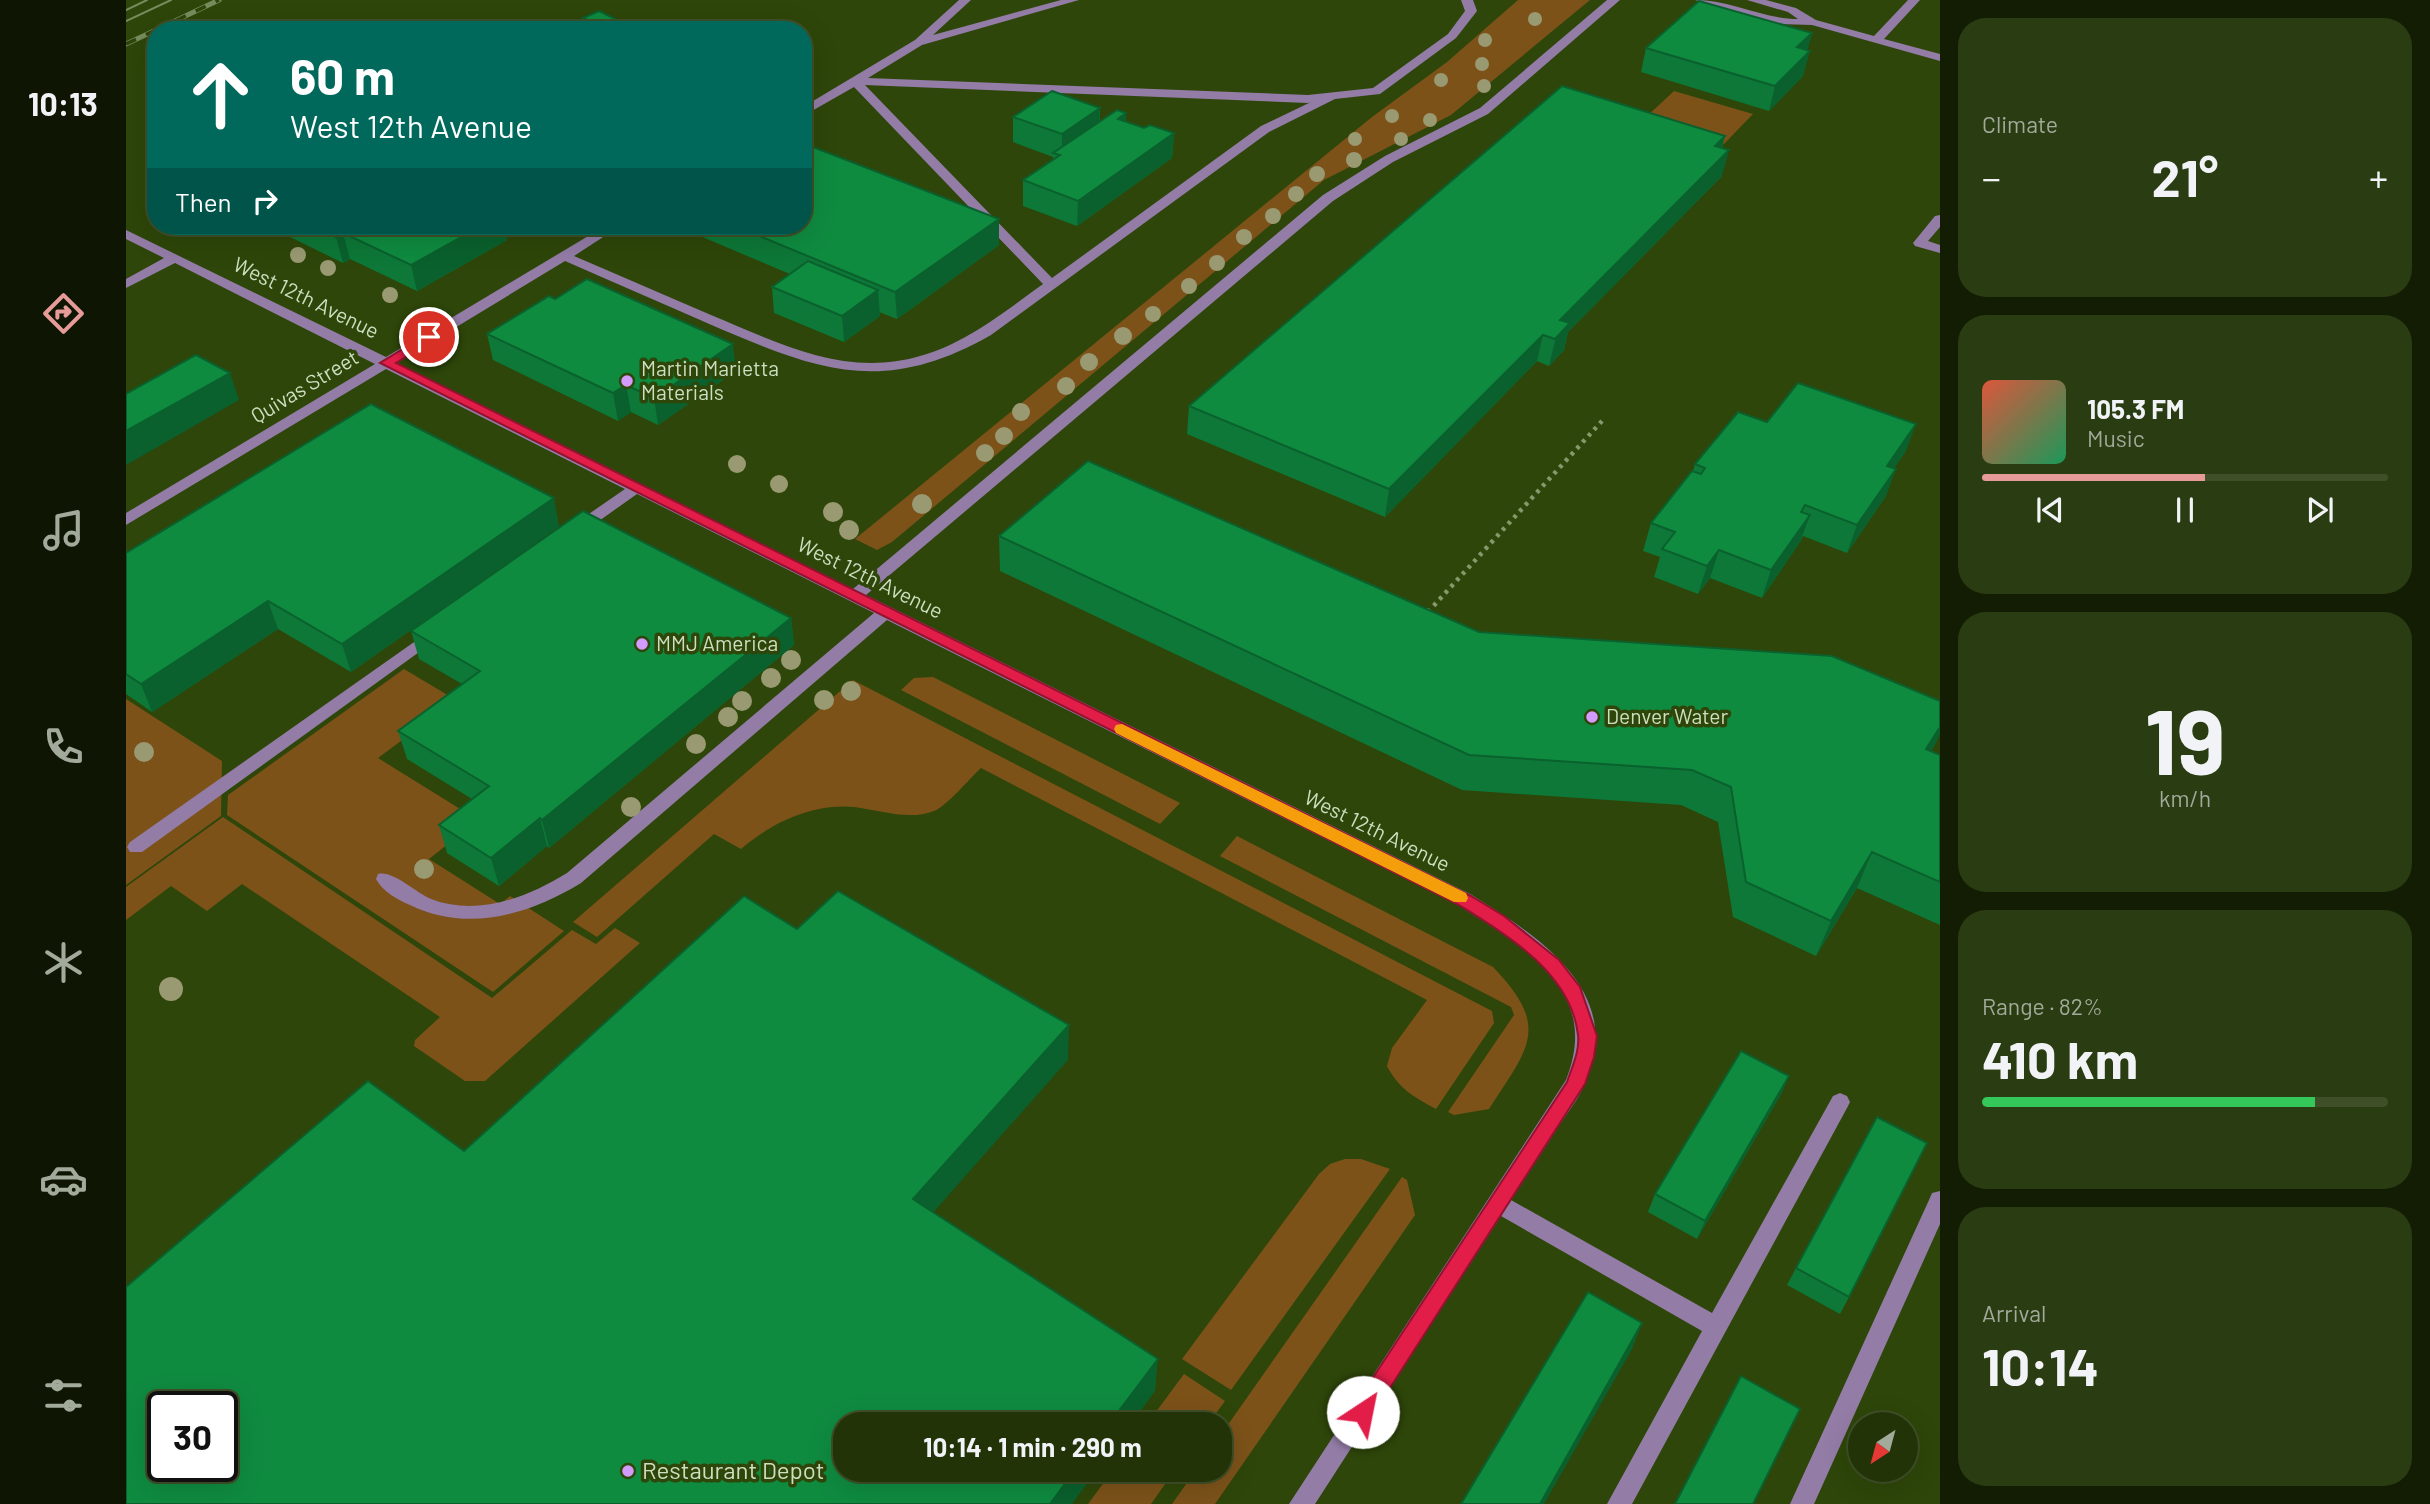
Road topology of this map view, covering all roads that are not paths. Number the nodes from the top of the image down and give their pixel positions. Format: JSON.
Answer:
{"nodes":[{"id":1,"x":965,"y":0,"type":"edge"},
{"id":2,"x":1073,"y":0,"type":"edge"},
{"id":3,"x":1467,"y":0,"type":"edge"},
{"id":4,"x":1614,"y":0,"type":"edge"},
{"id":5,"x":1701,"y":0,"type":"edge"},
{"id":6,"x":1753,"y":0,"type":"edge"},
{"id":7,"x":1914,"y":0,"type":"edge"},
{"id":8,"x":1812,"y":22,"type":"junction"},
{"id":9,"x":1876,"y":40,"type":"junction"},
{"id":10,"x":918,"y":43,"type":"junction"},
{"id":11,"x":1940,"y":58,"type":"edge"},
{"id":12,"x":855,"y":81,"type":"junction"},
{"id":13,"x":1335,"y":96,"type":"junction"},
{"id":14,"x":812,"y":106,"type":"edge"},
{"id":15,"x":1940,"y":219,"type":"edge"},
{"id":16,"x":126,"y":234,"type":"edge"},
{"id":17,"x":599,"y":235,"type":"edge"},
{"id":18,"x":1940,"y":249,"type":"edge"},
{"id":19,"x":564,"y":256,"type":"junction"},
{"id":20,"x":175,"y":258,"type":"junction"},
{"id":21,"x":126,"y":284,"type":"edge"},
{"id":22,"x":1051,"y":284,"type":"junction"},
{"id":23,"x":386,"y":363,"type":"junction"},
{"id":24,"x":636,"y":488,"type":"junction"},
{"id":25,"x":126,"y":520,"type":"edge"},
{"id":26,"x":568,"y":537,"type":"edge"},
{"id":27,"x":855,"y":596,"type":"junction"},
{"id":28,"x":886,"y":612,"type":"junction"},
{"id":29,"x":443,"y":626,"type":"edge"},
{"id":30,"x":136,"y":847,"type":"dead end"},
{"id":31,"x":386,"y":879,"type":"dead end"},
{"id":32,"x":1840,"y":1102,"type":"dead end"},
{"id":33,"x":1940,"y":1200,"type":"edge"},
{"id":34,"x":1498,"y":1204,"type":"junction"},
{"id":35,"x":1716,"y":1327,"type":"junction"},
{"id":36,"x":1301,"y":1504,"type":"edge"},
{"id":37,"x":1619,"y":1504,"type":"edge"},
{"id":38,"x":1802,"y":1504,"type":"edge"}],
"edges":[{"from":1,"to":10,"type":"street"},
{"from":2,"to":10,"type":"street"},
{"from":3,"to":13,"type":"street"},
{"from":4,"to":27,"type":"street"},
{"from":5,"to":8,"type":"street"},
{"from":6,"to":8,"type":"street"},
{"from":7,"to":9,"type":"street"},
{"from":8,"to":9,"type":"street"},
{"from":9,"to":11,"type":"street"},
{"from":10,"to":12,"type":"street"},
{"from":12,"to":13,"type":"street"},
{"from":12,"to":14,"type":"street"},
{"from":12,"to":22,"type":"street"},
{"from":13,"to":22,"type":"street"},
{"from":15,"to":18,"type":"street"},
{"from":16,"to":20,"type":"street","name":"West 12th Avenue"},
{"from":17,"to":19,"type":"street","name":"Quivas Street"},
{"from":19,"to":22,"type":"street"},
{"from":19,"to":23,"type":"street","name":"Quivas Street"},
{"from":20,"to":21,"type":"street"},
{"from":20,"to":23,"type":"street","name":"West 12th Avenue"},
{"from":23,"to":24,"type":"street","name":"West 12th Avenue"},
{"from":23,"to":25,"type":"street","name":"Quivas Street"},
{"from":24,"to":26,"type":"street"},
{"from":24,"to":27,"type":"street","name":"West 12th Avenue"},
{"from":27,"to":28,"type":"street","name":"West 12th Avenue"},
{"from":28,"to":31,"type":"street"},
{"from":28,"to":34,"type":"street","name":"West 12th Avenue"},
{"from":29,"to":30,"type":"street"},
{"from":32,"to":35,"type":"street"},
{"from":33,"to":38,"type":"street"},
{"from":34,"to":35,"type":"street"},
{"from":34,"to":36,"type":"street"},
{"from":35,"to":37,"type":"street"}]}
